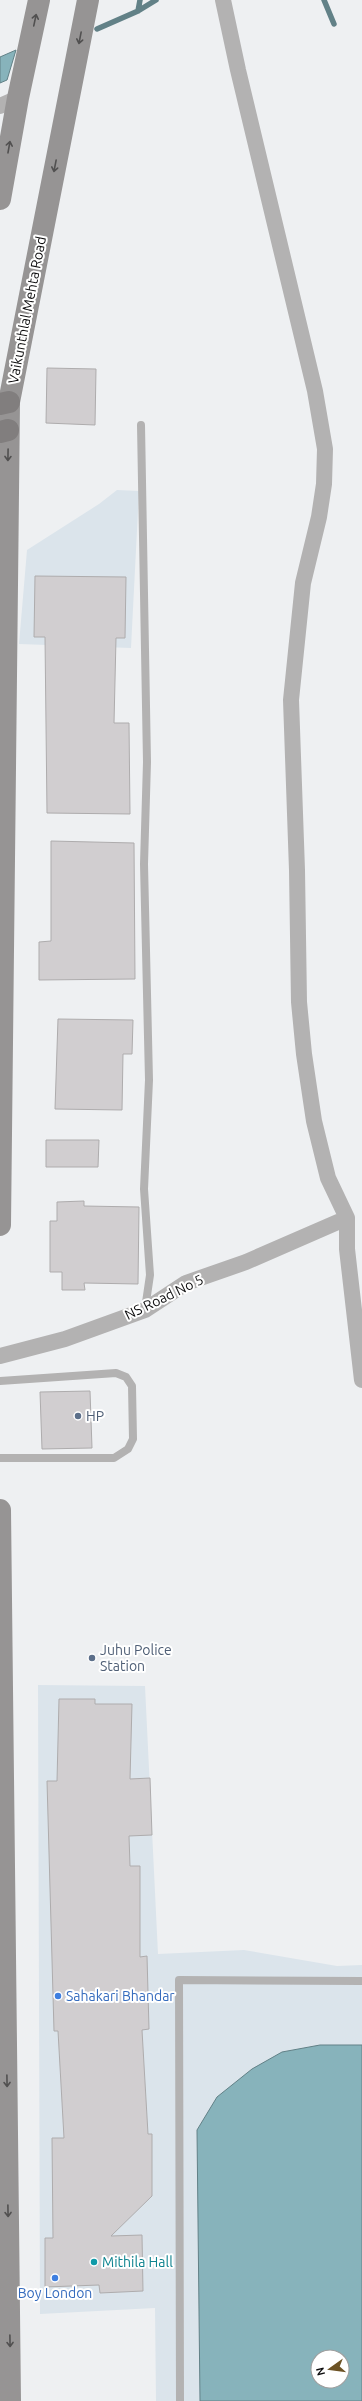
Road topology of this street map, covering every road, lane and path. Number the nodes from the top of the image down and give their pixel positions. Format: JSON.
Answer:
{"nodes":[{"id":1,"x":39,"y":0,"type":"edge"},
{"id":2,"x":88,"y":0,"type":"edge"},
{"id":3,"x":223,"y":0,"type":"edge"},
{"id":4,"x":9,"y":102,"type":"edge"},
{"id":5,"x":0,"y":199,"type":"edge"},
{"id":6,"x":5,"y":403,"type":"edge"},
{"id":7,"x":141,"y":425,"type":"dead end"},
{"id":8,"x":4,"y":431,"type":"edge"},
{"id":9,"x":347,"y":1218,"type":"junction"},
{"id":10,"x":0,"y":1225,"type":"edge"},
{"id":11,"x":145,"y":1310,"type":"junction"},
{"id":12,"x":0,"y":1356,"type":"edge"},
{"id":13,"x":362,"y":1380,"type":"edge"},
{"id":14,"x":0,"y":1381,"type":"edge"},
{"id":15,"x":0,"y":1458,"type":"edge"},
{"id":16,"x":0,"y":1510,"type":"edge"},
{"id":17,"x":0,"y":1623,"type":"edge"},
{"id":18,"x":362,"y":1981,"type":"edge"},
{"id":19,"x":10,"y":2401,"type":"edge"},
{"id":20,"x":180,"y":2401,"type":"edge"}],
"edges":[{"from":4,"to":1,"type":"main road","one_way":true},
{"from":2,"to":6,"type":"main road","name":"Vaikunthlal Mehta Road","one_way":true},
{"from":3,"to":9,"type":"street"},
{"from":5,"to":4,"type":"main road","one_way":true},
{"from":6,"to":8,"type":"main road","name":"Vaikunthlal Mehta Road"},
{"from":7,"to":11,"type":"lane"},
{"from":8,"to":10,"type":"main road","name":"Vaikunthlal Mehta Road","one_way":true},
{"from":9,"to":11,"type":"street","name":"NS Road No 5"},
{"from":9,"to":13,"type":"street"},
{"from":11,"to":12,"type":"street","name":"NS Road No 5"},
{"from":14,"to":15,"type":"lane"},
{"from":16,"to":17,"type":"main road"},
{"from":17,"to":19,"type":"main road","one_way":true},
{"from":18,"to":20,"type":"lane"}]}
